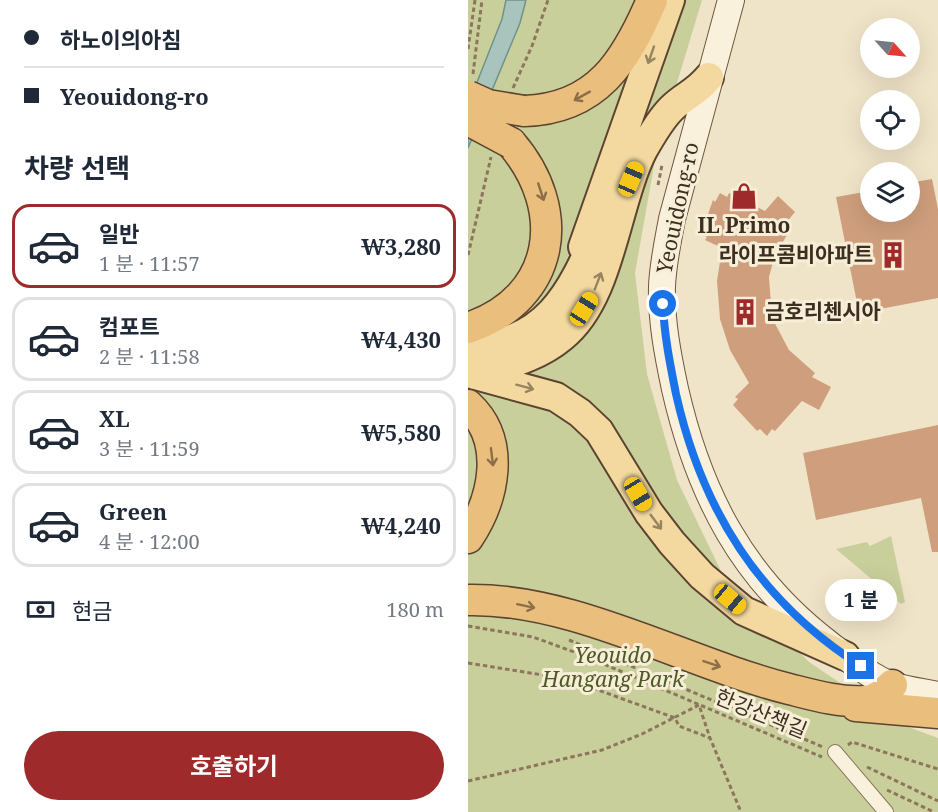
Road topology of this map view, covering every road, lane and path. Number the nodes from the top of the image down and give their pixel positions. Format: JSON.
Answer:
{"nodes":[{"id":1,"x":475,"y":0,"type":"edge"},
{"id":2,"x":482,"y":0,"type":"edge"},
{"id":3,"x":652,"y":0,"type":"edge"},
{"id":4,"x":670,"y":0,"type":"edge"},
{"id":5,"x":731,"y":0,"type":"edge"},
{"id":6,"x":468,"y":49,"type":"edge"},
{"id":7,"x":709,"y":77,"type":"junction"},
{"id":8,"x":470,"y":88,"type":"edge"},
{"id":9,"x":468,"y":120,"type":"edge"},
{"id":10,"x":664,"y":156,"type":"dead end"},
{"id":11,"x":658,"y":190,"type":"dead end"},
{"id":12,"x":541,"y":323,"type":"junction"},
{"id":13,"x":470,"y":350,"type":"edge"},
{"id":14,"x":468,"y":405,"type":"edge"},
{"id":15,"x":468,"y":538,"type":"edge"},
{"id":16,"x":468,"y":600,"type":"edge"},
{"id":17,"x":468,"y":626,"type":"edge"},
{"id":18,"x":561,"y":637,"type":"dead end"},
{"id":19,"x":845,"y":656,"type":"junction"},
{"id":20,"x":468,"y":663,"type":"edge"},
{"id":21,"x":764,"y":682,"type":"junction"},
{"id":22,"x":892,"y":685,"type":"junction"},
{"id":23,"x":938,"y":695,"type":"edge"},
{"id":24,"x":699,"y":705,"type":"junction"},
{"id":25,"x":938,"y":712,"type":"edge"},
{"id":26,"x":675,"y":718,"type":"junction"},
{"id":27,"x":710,"y":738,"type":"junction"},
{"id":28,"x":831,"y":756,"type":"junction"},
{"id":29,"x":864,"y":766,"type":"dead end"},
{"id":30,"x":938,"y":769,"type":"edge"},
{"id":31,"x":468,"y":781,"type":"edge"},
{"id":32,"x":886,"y":789,"type":"dead end"},
{"id":33,"x":938,"y":801,"type":"edge"},
{"id":34,"x":741,"y":812,"type":"edge"},
{"id":35,"x":886,"y":812,"type":"edge"},
{"id":36,"x":934,"y":812,"type":"edge"}],
"edges":[{"from":1,"to":6,"type":"path"},
{"from":2,"to":8,"type":"path"},
{"from":3,"to":8,"type":"highway","one_way":true,"bridge":true},
{"from":4,"to":12,"type":"main road","one_way":true},
{"from":5,"to":7,"type":"main road","name":"Yeouidong-ro"},
{"from":7,"to":12,"type":"main road"},
{"from":13,"to":7,"type":"main road","one_way":true},
{"from":7,"to":19,"type":"main road","name":"Yeouidong-ro"},
{"from":9,"to":13,"type":"highway","one_way":true,"bridge":true},
{"from":10,"to":11,"type":"path"},
{"from":12,"to":13,"type":"main road"},
{"from":13,"to":19,"type":"main road","one_way":true},
{"from":14,"to":15,"type":"highway","one_way":true},
{"from":16,"to":21,"type":"highway","one_way":true},
{"from":17,"to":24,"type":"path","name":"한강산책길"},
{"from":18,"to":28,"type":"path"},
{"from":19,"to":22,"type":"main road","name":"Yeouidong-ro"},
{"from":20,"to":26,"type":"path"},
{"from":21,"to":22,"type":"highway"},
{"from":21,"to":25,"type":"highway"},
{"from":22,"to":23,"type":"main road","name":"Yeouidong-ro"},
{"from":24,"to":26,"type":"path"},
{"from":24,"to":27,"type":"path"},
{"from":24,"to":28,"type":"path","name":"한강산책길"},
{"from":26,"to":27,"type":"path"},
{"from":26,"to":31,"type":"path"},
{"from":27,"to":34,"type":"path"},
{"from":28,"to":30,"type":"path"},
{"from":28,"to":35,"type":"street"},
{"from":29,"to":33,"type":"path"},
{"from":32,"to":36,"type":"path"}]}
